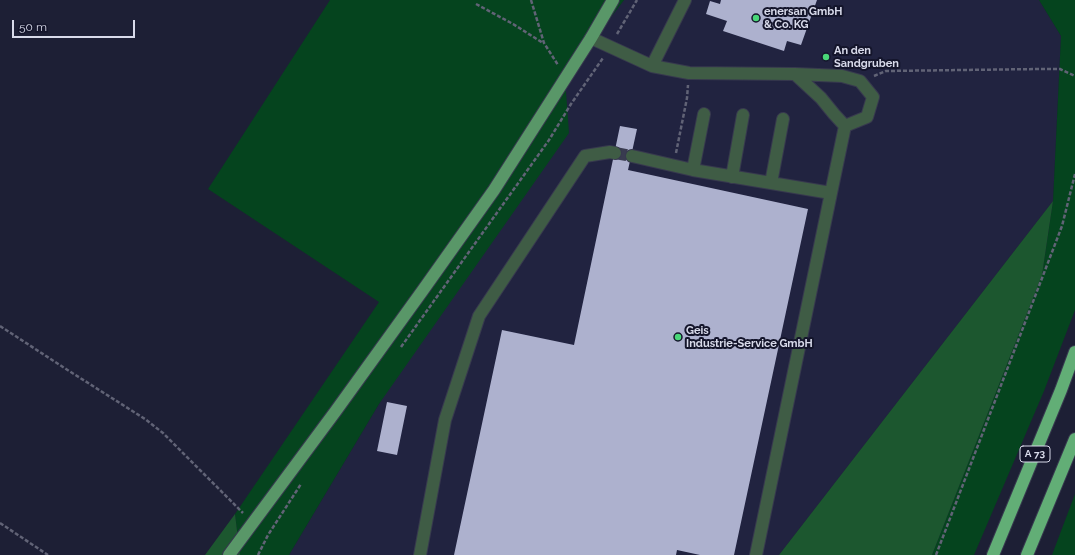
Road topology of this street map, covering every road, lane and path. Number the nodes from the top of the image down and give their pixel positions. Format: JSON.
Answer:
{"nodes":[{"id":1,"x":531,"y":0,"type":"edge"},
{"id":2,"x":613,"y":0,"type":"edge"},
{"id":3,"x":685,"y":0,"type":"edge"},
{"id":4,"x":476,"y":4,"type":"dead end"},
{"id":5,"x":591,"y":38,"type":"junction"},
{"id":6,"x":544,"y":43,"type":"junction"},
{"id":7,"x":652,"y":66,"type":"junction"},
{"id":8,"x":689,"y":73,"type":"junction"},
{"id":9,"x":795,"y":74,"type":"junction"},
{"id":10,"x":1075,"y":76,"type":"edge"},
{"id":11,"x":566,"y":77,"type":"junction"},
{"id":12,"x":860,"y":81,"type":"junction"},
{"id":13,"x":704,"y":114,"type":"dead end"},
{"id":14,"x":743,"y":115,"type":"dead end"},
{"id":15,"x":784,"y":119,"type":"dead end"},
{"id":16,"x":845,"y":126,"type":"junction"},
{"id":17,"x":615,"y":153,"type":"tunnel mouth"},
{"id":18,"x":632,"y":156,"type":"tunnel mouth"},
{"id":19,"x":673,"y":165,"type":"junction"},
{"id":20,"x":694,"y":170,"type":"junction"},
{"id":21,"x":1075,"y":174,"type":"edge"},
{"id":22,"x":732,"y":177,"type":"junction"},
{"id":23,"x":772,"y":183,"type":"junction"},
{"id":24,"x":831,"y":193,"type":"junction"},
{"id":25,"x":0,"y":326,"type":"edge"},
{"id":26,"x":1075,"y":352,"type":"edge"},
{"id":27,"x":1075,"y":439,"type":"edge"},
{"id":28,"x":0,"y":522,"type":"edge"},
{"id":29,"x":253,"y":523,"type":"junction"},
{"id":30,"x":48,"y":555,"type":"edge"},
{"id":31,"x":228,"y":555,"type":"edge"},
{"id":32,"x":420,"y":555,"type":"edge"},
{"id":33,"x":756,"y":555,"type":"edge"},
{"id":34,"x":936,"y":555,"type":"edge"},
{"id":35,"x":993,"y":555,"type":"edge"},
{"id":36,"x":1027,"y":555,"type":"edge"}],
"edges":[{"from":1,"to":6,"type":"path"},
{"from":2,"to":5,"type":"main road"},
{"from":3,"to":7,"type":"street"},
{"from":4,"to":6,"type":"path"},
{"from":5,"to":7,"type":"street"},
{"from":5,"to":11,"type":"main road"},
{"from":6,"to":11,"type":"path"},
{"from":7,"to":8,"type":"street"},
{"from":8,"to":9,"type":"street"},
{"from":8,"to":19,"type":"path"},
{"from":9,"to":12,"type":"street"},
{"from":9,"to":16,"type":"street"},
{"from":10,"to":12,"type":"path"},
{"from":11,"to":29,"type":"main road"},
{"from":12,"to":16,"type":"street"},
{"from":13,"to":20,"type":"street"},
{"from":14,"to":22,"type":"street"},
{"from":15,"to":23,"type":"street"},
{"from":16,"to":24,"type":"street"},
{"from":17,"to":32,"type":"street"},
{"from":18,"to":19,"type":"street"},
{"from":19,"to":20,"type":"street"},
{"from":20,"to":22,"type":"street"},
{"from":21,"to":34,"type":"path"},
{"from":22,"to":23,"type":"street"},
{"from":23,"to":24,"type":"street"},
{"from":24,"to":33,"type":"street"},
{"from":25,"to":29,"type":"path"},
{"from":26,"to":35,"type":"highway","number":"A 73"},
{"from":27,"to":36,"type":"highway","number":"A 73"},
{"from":28,"to":30,"type":"path"},
{"from":29,"to":31,"type":"main road"}]}
